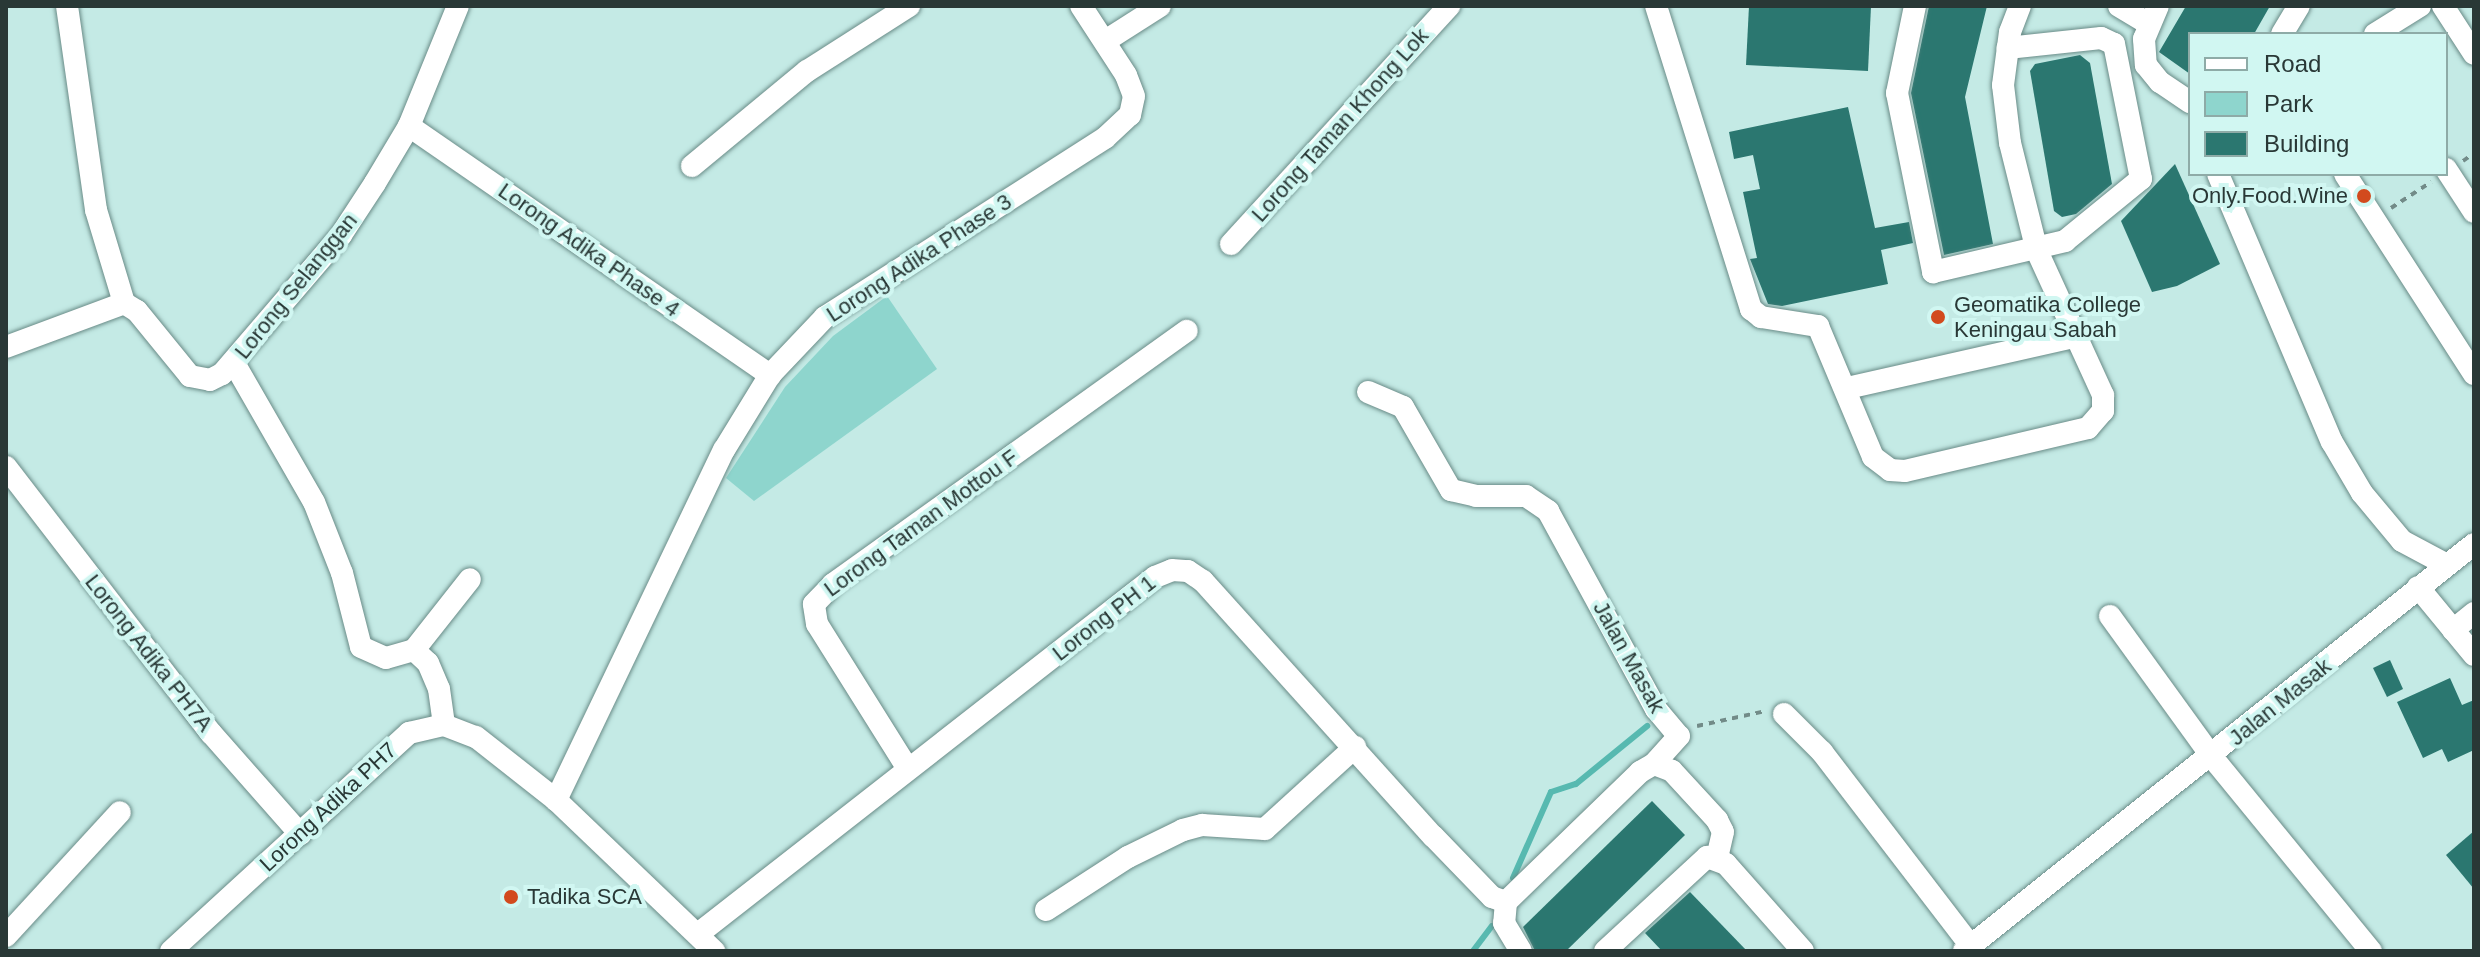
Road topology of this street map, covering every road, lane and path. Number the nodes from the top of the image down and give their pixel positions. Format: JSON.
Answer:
{"nodes":[{"id":1,"x":67,"y":6,"type":"edge"},
{"id":2,"x":458,"y":6,"type":"edge"},
{"id":3,"x":909,"y":6,"type":"edge"},
{"id":4,"x":1081,"y":6,"type":"edge"},
{"id":5,"x":1160,"y":6,"type":"edge"},
{"id":6,"x":1449,"y":6,"type":"edge"},
{"id":7,"x":1656,"y":6,"type":"edge"},
{"id":8,"x":1915,"y":6,"type":"edge"},
{"id":9,"x":2020,"y":6,"type":"edge"},
{"id":10,"x":2119,"y":6,"type":"edge"},
{"id":11,"x":2299,"y":6,"type":"edge"},
{"id":12,"x":2420,"y":6,"type":"edge"},
{"id":13,"x":2443,"y":6,"type":"edge"},
{"id":14,"x":2154,"y":15,"type":"edge"},
{"id":15,"x":2283,"y":32,"type":"edge"},
{"id":16,"x":2378,"y":32,"type":"edge"},
{"id":17,"x":1105,"y":41,"type":"junction"},
{"id":18,"x":2008,"y":48,"type":"junction"},
{"id":19,"x":2474,"y":54,"type":"edge"},
{"id":20,"x":2188,"y":101,"type":"edge"},
{"id":21,"x":409,"y":126,"type":"junction"},
{"id":22,"x":692,"y":166,"type":"dead end"},
{"id":23,"x":2219,"y":176,"type":"edge"},
{"id":24,"x":2346,"y":176,"type":"edge"},
{"id":25,"x":2438,"y":176,"type":"edge"},
{"id":26,"x":2447,"y":176,"type":"edge"},
{"id":27,"x":2474,"y":212,"type":"edge"},
{"id":28,"x":2374,"y":220,"type":"junction"},
{"id":29,"x":1231,"y":244,"type":"dead end"},
{"id":30,"x":2037,"y":251,"type":"junction"},
{"id":31,"x":124,"y":303,"type":"junction"},
{"id":32,"x":1187,"y":331,"type":"dead end"},
{"id":33,"x":2078,"y":336,"type":"junction"},
{"id":34,"x":6,"y":347,"type":"edge"},
{"id":35,"x":234,"y":363,"type":"junction"},
{"id":36,"x":2474,"y":374,"type":"edge"},
{"id":37,"x":770,"y":375,"type":"junction"},
{"id":38,"x":1847,"y":388,"type":"junction"},
{"id":39,"x":1368,"y":392,"type":"dead end"},
{"id":40,"x":6,"y":467,"type":"edge"},
{"id":41,"x":2474,"y":544,"type":"edge"},
{"id":42,"x":2447,"y":565,"type":"junction"},
{"id":43,"x":470,"y":579,"type":"dead end"},
{"id":44,"x":2418,"y":587,"type":"junction"},
{"id":45,"x":2474,"y":613,"type":"edge"},
{"id":46,"x":2110,"y":616,"type":"dead end"},
{"id":47,"x":2453,"y":630,"type":"junction"},
{"id":48,"x":414,"y":650,"type":"junction"},
{"id":49,"x":2474,"y":655,"type":"edge"},
{"id":50,"x":1784,"y":714,"type":"joint"},
{"id":51,"x":444,"y":725,"type":"junction"},
{"id":52,"x":1679,"y":736,"type":"junction"},
{"id":53,"x":1355,"y":747,"type":"junction"},
{"id":54,"x":2212,"y":757,"type":"junction"},
{"id":55,"x":1654,"y":764,"type":"junction"},
{"id":56,"x":908,"y":769,"type":"junction"},
{"id":57,"x":556,"y":800,"type":"junction"},
{"id":58,"x":120,"y":812,"type":"dead end"},
{"id":59,"x":300,"y":834,"type":"junction"},
{"id":60,"x":1717,"y":859,"type":"junction"},
{"id":61,"x":1506,"y":902,"type":"junction"},
{"id":62,"x":1046,"y":910,"type":"dead end"},
{"id":63,"x":6,"y":936,"type":"edge"},
{"id":64,"x":706,"y":943,"type":"edge"},
{"id":65,"x":1512,"y":948,"type":"edge"},
{"id":66,"x":1967,"y":948,"type":"edge"},
{"id":67,"x":171,"y":951,"type":"edge"},
{"id":68,"x":1605,"y":951,"type":"edge"},
{"id":69,"x":1803,"y":951,"type":"edge"},
{"id":70,"x":2371,"y":951,"type":"edge"}],
"edges":[{"from":1,"to":31,"type":"street"},
{"from":2,"to":21,"type":"street","name":"Lorong Selanggan"},
{"from":3,"to":22,"type":"street"},
{"from":4,"to":17,"type":"street","name":"Lorong Adika Phase 3"},
{"from":5,"to":17,"type":"street"},
{"from":6,"to":29,"type":"street","name":"Lorong Taman Khong Lok"},
{"from":7,"to":38,"type":"street"},
{"from":8,"to":30,"type":"street"},
{"from":9,"to":18,"type":"street"},
{"from":10,"to":14,"type":"street"},
{"from":11,"to":15,"type":"street"},
{"from":12,"to":16,"type":"street"},
{"from":13,"to":19,"type":"street"},
{"from":14,"to":20,"type":"street"},
{"from":17,"to":37,"type":"street","name":"Lorong Adika Phase 3"},
{"from":18,"to":30,"type":"street"},
{"from":18,"to":30,"type":"street"},
{"from":21,"to":35,"type":"street","name":"Lorong Selanggan"},
{"from":21,"to":37,"type":"street","name":"Lorong Adika Phase 4"},
{"from":23,"to":42,"type":"street"},
{"from":24,"to":28,"type":"street"},
{"from":25,"to":28,"type":"path"},
{"from":26,"to":27,"type":"street"},
{"from":28,"to":36,"type":"street"},
{"from":30,"to":33,"type":"street"},
{"from":31,"to":34,"type":"street"},
{"from":31,"to":35,"type":"street","name":"Lorong Selanggan"},
{"from":32,"to":56,"type":"street","name":"Lorong Taman Mottou F"},
{"from":33,"to":38,"type":"street"},
{"from":33,"to":38,"type":"street"},
{"from":35,"to":48,"type":"street"},
{"from":37,"to":57,"type":"street","name":"Lorong Adika Phase 3"},
{"from":39,"to":52,"type":"street","name":"Jalan Masak"},
{"from":40,"to":59,"type":"street","name":"Lorong Adika PH7A"},
{"from":41,"to":42,"type":"street","name":"Jalan Masak"},
{"from":42,"to":44,"type":"street","name":"Jalan Masak"},
{"from":43,"to":48,"type":"street"},
{"from":44,"to":47,"type":"street"},
{"from":44,"to":54,"type":"street","name":"Jalan Masak"},
{"from":45,"to":47,"type":"street"},
{"from":46,"to":54,"type":"street"},
{"from":47,"to":49,"type":"street"},
{"from":48,"to":51,"type":"street"},
{"from":50,"to":52,"type":"path","name":"Jalan Masak"},
{"from":50,"to":66,"type":"street","name":"Jalan Masak"},
{"from":51,"to":57,"type":"street"},
{"from":51,"to":59,"type":"street","name":"Lorong Adika PH7"},
{"from":52,"to":55,"type":"street"},
{"from":53,"to":56,"type":"street","name":"Lorong PH 1"},
{"from":53,"to":61,"type":"street","name":"Lorong PH 1"},
{"from":53,"to":62,"type":"street"},
{"from":54,"to":66,"type":"street","name":"Jalan Masak"},
{"from":54,"to":70,"type":"street"},
{"from":55,"to":60,"type":"street"},
{"from":55,"to":61,"type":"street"},
{"from":56,"to":64,"type":"street","name":"Lorong PH 1"},
{"from":57,"to":64,"type":"street"},
{"from":58,"to":63,"type":"street"},
{"from":59,"to":67,"type":"street","name":"Lorong Adika PH7"},
{"from":60,"to":68,"type":"street"},
{"from":60,"to":69,"type":"street"},
{"from":61,"to":65,"type":"street"}]}
